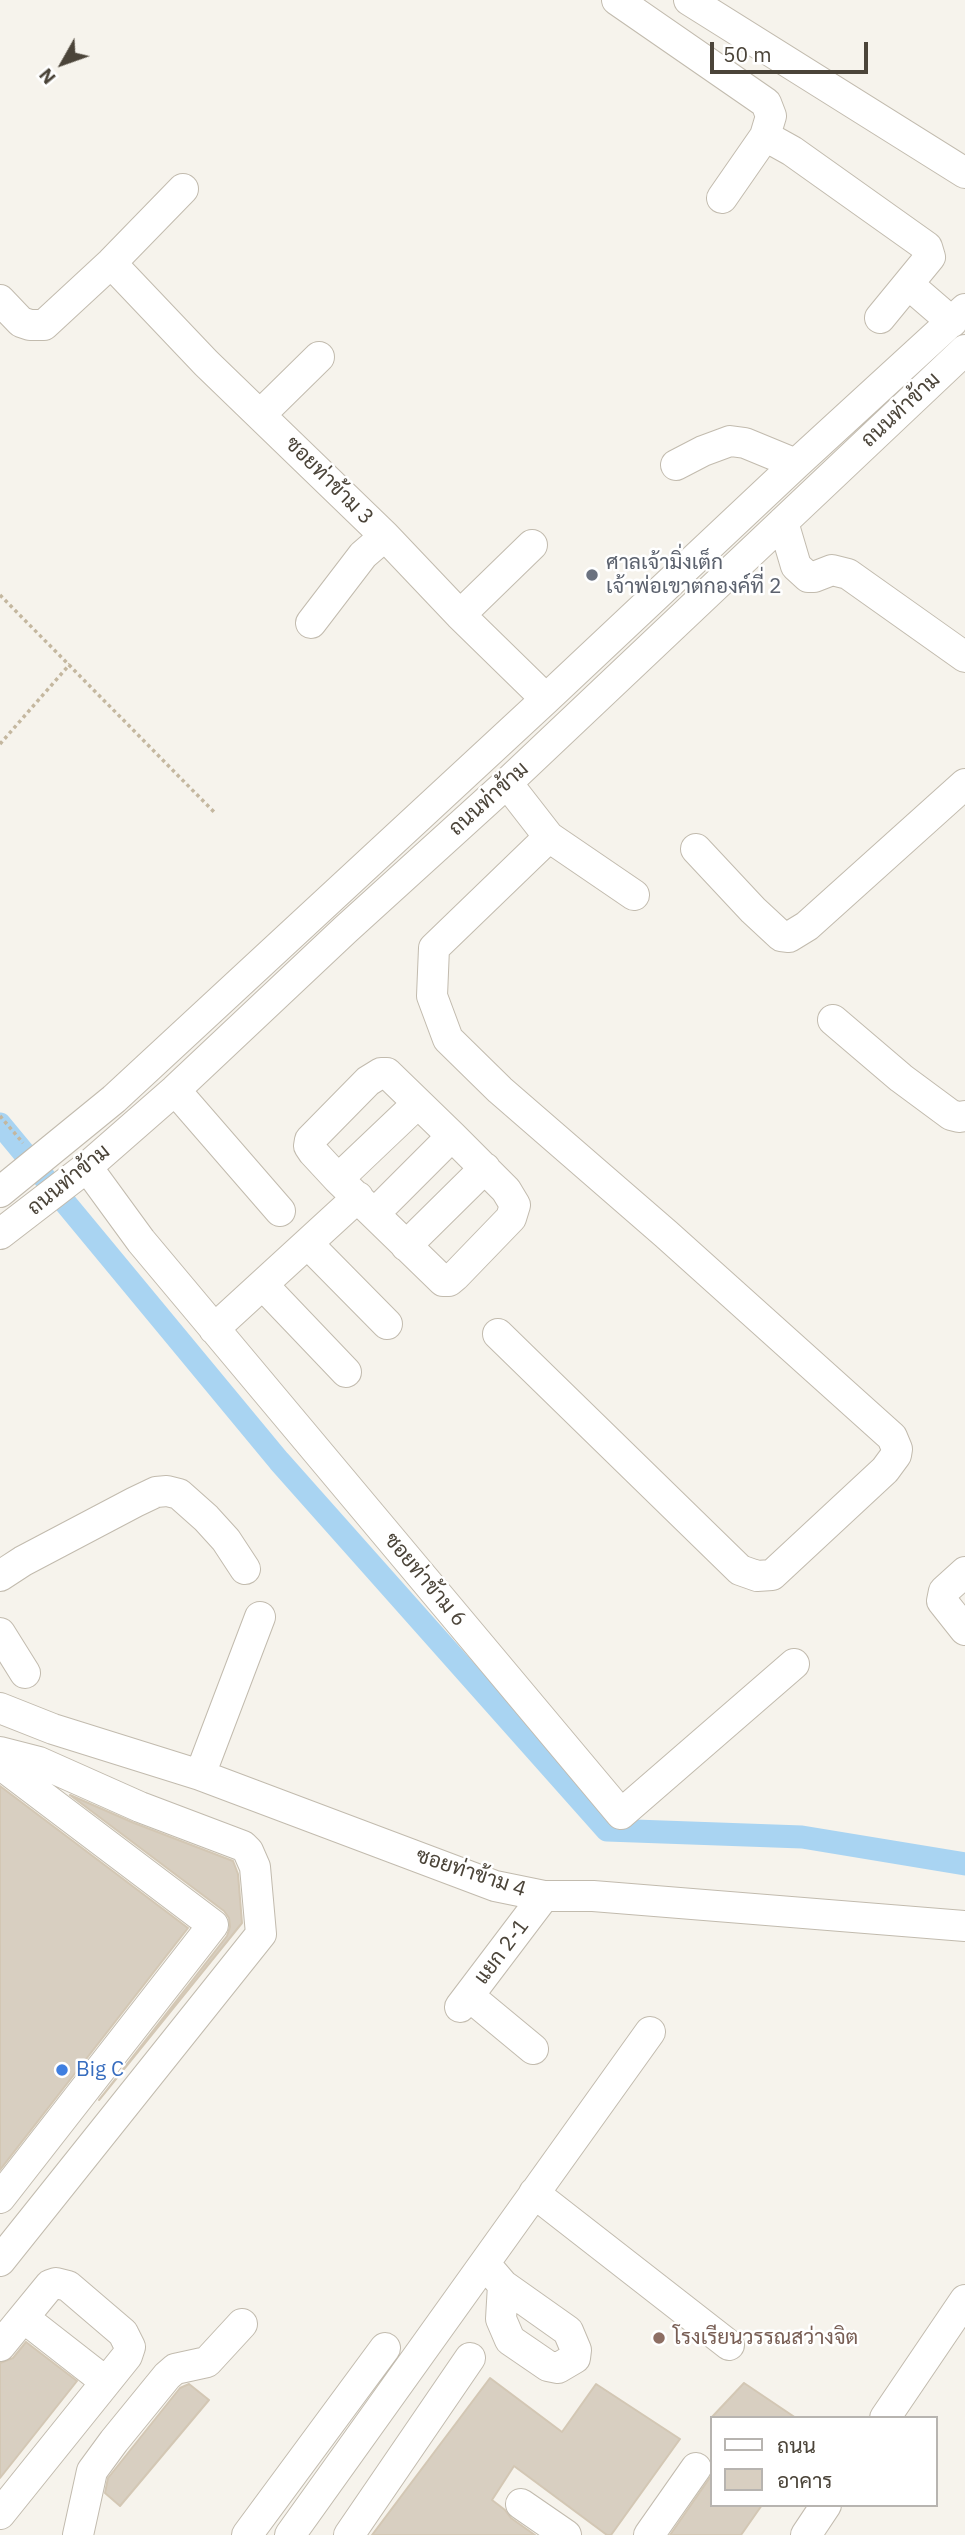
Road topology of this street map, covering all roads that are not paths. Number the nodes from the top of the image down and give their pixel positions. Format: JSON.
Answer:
{"nodes":[{"id":1,"x":617,"y":0,"type":"edge"},
{"id":2,"x":689,"y":0,"type":"edge"},
{"id":3,"x":765,"y":135,"type":"junction"},
{"id":4,"x":965,"y":173,"type":"edge"},
{"id":5,"x":183,"y":189,"type":"dead end"},
{"id":6,"x":722,"y":198,"type":"dead end"},
{"id":7,"x":111,"y":262,"type":"junction"},
{"id":8,"x":908,"y":284,"type":"junction"},
{"id":9,"x":0,"y":300,"type":"edge"},
{"id":10,"x":958,"y":315,"type":"edge"},
{"id":11,"x":880,"y":318,"type":"dead end"},
{"id":12,"x":965,"y":350,"type":"edge"},
{"id":13,"x":318,"y":357,"type":"dead end"},
{"id":14,"x":261,"y":414,"type":"junction"},
{"id":15,"x":796,"y":464,"type":"junction"},
{"id":16,"x":676,"y":465,"type":"dead end"},
{"id":17,"x":783,"y":522,"type":"junction"},
{"id":18,"x":385,"y":537,"type":"junction"},
{"id":19,"x":532,"y":545,"type":"dead end"},
{"id":20,"x":460,"y":615,"type":"junction"},
{"id":21,"x":311,"y":623,"type":"dead end"},
{"id":22,"x":965,"y":657,"type":"edge"},
{"id":23,"x":546,"y":699,"type":"junction"},
{"id":24,"x":507,"y":783,"type":"junction"},
{"id":25,"x":965,"y":784,"type":"edge"},
{"id":26,"x":549,"y":837,"type":"junction"},
{"id":27,"x":696,"y":849,"type":"dead end"},
{"id":28,"x":634,"y":894,"type":"dead end"},
{"id":29,"x":833,"y":1020,"type":"dead end"},
{"id":30,"x":174,"y":1090,"type":"junction"},
{"id":31,"x":418,"y":1103,"type":"junction"},
{"id":32,"x":965,"y":1116,"type":"edge"},
{"id":33,"x":452,"y":1136,"type":"junction"},
{"id":34,"x":485,"y":1168,"type":"junction"},
{"id":35,"x":80,"y":1172,"type":"junction"},
{"id":36,"x":0,"y":1192,"type":"edge"},
{"id":37,"x":357,"y":1197,"type":"junction"},
{"id":38,"x":280,"y":1211,"type":"dead end"},
{"id":39,"x":0,"y":1234,"type":"edge"},
{"id":40,"x":308,"y":1244,"type":"junction"},
{"id":41,"x":407,"y":1246,"type":"junction"},
{"id":42,"x":263,"y":1285,"type":"junction"},
{"id":43,"x":387,"y":1324,"type":"dead end"},
{"id":44,"x":214,"y":1329,"type":"junction"},
{"id":45,"x":498,"y":1334,"type":"dead end"},
{"id":46,"x":346,"y":1372,"type":"dead end"},
{"id":47,"x":245,"y":1569,"type":"dead end"},
{"id":48,"x":965,"y":1572,"type":"edge"},
{"id":49,"x":0,"y":1576,"type":"edge"},
{"id":50,"x":260,"y":1617,"type":"dead end"},
{"id":51,"x":965,"y":1630,"type":"edge"},
{"id":52,"x":0,"y":1633,"type":"edge"},
{"id":53,"x":794,"y":1664,"type":"dead end"},
{"id":54,"x":25,"y":1673,"type":"dead end"},
{"id":55,"x":0,"y":1708,"type":"edge"},
{"id":56,"x":0,"y":1752,"type":"edge"},
{"id":57,"x":0,"y":1764,"type":"edge"},
{"id":58,"x":200,"y":1775,"type":"junction"},
{"id":59,"x":544,"y":1896,"type":"junction"},
{"id":60,"x":965,"y":1926,"type":"edge"},
{"id":61,"x":650,"y":2032,"type":"dead end"},
{"id":62,"x":533,"y":2049,"type":"dead end"},
{"id":63,"x":534,"y":2193,"type":"junction"},
{"id":64,"x":0,"y":2198,"type":"edge"},
{"id":65,"x":0,"y":2261,"type":"edge"},
{"id":66,"x":965,"y":2300,"type":"edge"},
{"id":67,"x":24,"y":2318,"type":"junction"},
{"id":68,"x":242,"y":2324,"type":"dead end"},
{"id":69,"x":729,"y":2344,"type":"dead end"},
{"id":70,"x":0,"y":2346,"type":"edge"},
{"id":71,"x":385,"y":2348,"type":"dead end"},
{"id":72,"x":470,"y":2358,"type":"dead end"},
{"id":73,"x":106,"y":2382,"type":"junction"},
{"id":74,"x":886,"y":2416,"type":"edge"},
{"id":75,"x":696,"y":2468,"type":"dead end"},
{"id":76,"x":521,"y":2504,"type":"dead end"},
{"id":77,"x":825,"y":2507,"type":"edge"},
{"id":78,"x":0,"y":2514,"type":"edge"},
{"id":79,"x":78,"y":2535,"type":"edge"},
{"id":80,"x":247,"y":2535,"type":"edge"},
{"id":81,"x":290,"y":2535,"type":"edge"},
{"id":82,"x":349,"y":2535,"type":"edge"},
{"id":83,"x":566,"y":2535,"type":"edge"},
{"id":84,"x":649,"y":2535,"type":"edge"},
{"id":85,"x":806,"y":2535,"type":"edge"}],
"edges":[{"from":1,"to":3,"type":"street"},
{"from":2,"to":4,"type":"street"},
{"from":3,"to":6,"type":"street"},
{"from":3,"to":8,"type":"street"},
{"from":5,"to":7,"type":"street"},
{"from":7,"to":9,"type":"street"},
{"from":7,"to":14,"type":"street","name":"ซอยท่าข้าม 3"},
{"from":8,"to":10,"type":"street"},
{"from":8,"to":11,"type":"street"},
{"from":10,"to":15,"type":"street","name":"ถนนท่าข้าม"},
{"from":12,"to":17,"type":"street","name":"ถนนท่าข้าม"},
{"from":13,"to":14,"type":"street"},
{"from":14,"to":18,"type":"street","name":"ซอยท่าข้าม 3"},
{"from":15,"to":16,"type":"street"},
{"from":15,"to":23,"type":"street","name":"ถนนท่าข้าม"},
{"from":17,"to":22,"type":"street"},
{"from":17,"to":24,"type":"street","name":"ถนนท่าข้าม"},
{"from":18,"to":20,"type":"street","name":"ซอยท่าข้าม 3"},
{"from":18,"to":21,"type":"street"},
{"from":19,"to":20,"type":"street"},
{"from":20,"to":23,"type":"street","name":"ซอยท่าข้าม 3"},
{"from":23,"to":36,"type":"street","name":"ถนนท่าข้าม"},
{"from":24,"to":26,"type":"street"},
{"from":24,"to":30,"type":"street","name":"ถนนท่าข้าม"},
{"from":25,"to":27,"type":"street"},
{"from":26,"to":28,"type":"street"},
{"from":26,"to":45,"type":"street"},
{"from":29,"to":32,"type":"street"},
{"from":30,"to":35,"type":"street","name":"ถนนท่าข้าม"},
{"from":30,"to":38,"type":"street"},
{"from":31,"to":33,"type":"street"},
{"from":31,"to":37,"type":"street"},
{"from":31,"to":37,"type":"street"},
{"from":33,"to":34,"type":"street"},
{"from":33,"to":37,"type":"street"},
{"from":34,"to":41,"type":"street"},
{"from":34,"to":41,"type":"street"},
{"from":35,"to":39,"type":"street","name":"ถนนท่าข้าม"},
{"from":35,"to":44,"type":"street","name":"ซอยท่าข้าม 6"},
{"from":37,"to":40,"type":"street"},
{"from":37,"to":41,"type":"street"},
{"from":40,"to":42,"type":"street"},
{"from":40,"to":43,"type":"street"},
{"from":42,"to":44,"type":"street"},
{"from":42,"to":46,"type":"street"},
{"from":44,"to":53,"type":"street","name":"ซอยท่าข้าม 6"},
{"from":47,"to":49,"type":"street"},
{"from":48,"to":51,"type":"street"},
{"from":50,"to":58,"type":"street"},
{"from":52,"to":54,"type":"street"},
{"from":55,"to":58,"type":"street","name":"ซอยท่าข้าม 4"},
{"from":56,"to":65,"type":"street"},
{"from":57,"to":64,"type":"street"},
{"from":58,"to":59,"type":"street","name":"ซอยท่าข้าม 4"},
{"from":59,"to":60,"type":"street","name":"ซอยท่าข้าม 4"},
{"from":59,"to":62,"type":"street","name":"แยก 2-1"},
{"from":61,"to":63,"type":"street"},
{"from":63,"to":69,"type":"street"},
{"from":63,"to":81,"type":"street"},
{"from":66,"to":74,"type":"street"},
{"from":67,"to":70,"type":"street"},
{"from":67,"to":73,"type":"street"},
{"from":67,"to":73,"type":"street"},
{"from":68,"to":79,"type":"street"},
{"from":71,"to":80,"type":"street"},
{"from":72,"to":82,"type":"street"},
{"from":73,"to":78,"type":"street"},
{"from":75,"to":84,"type":"street"},
{"from":76,"to":83,"type":"street"},
{"from":77,"to":85,"type":"street"}]}
